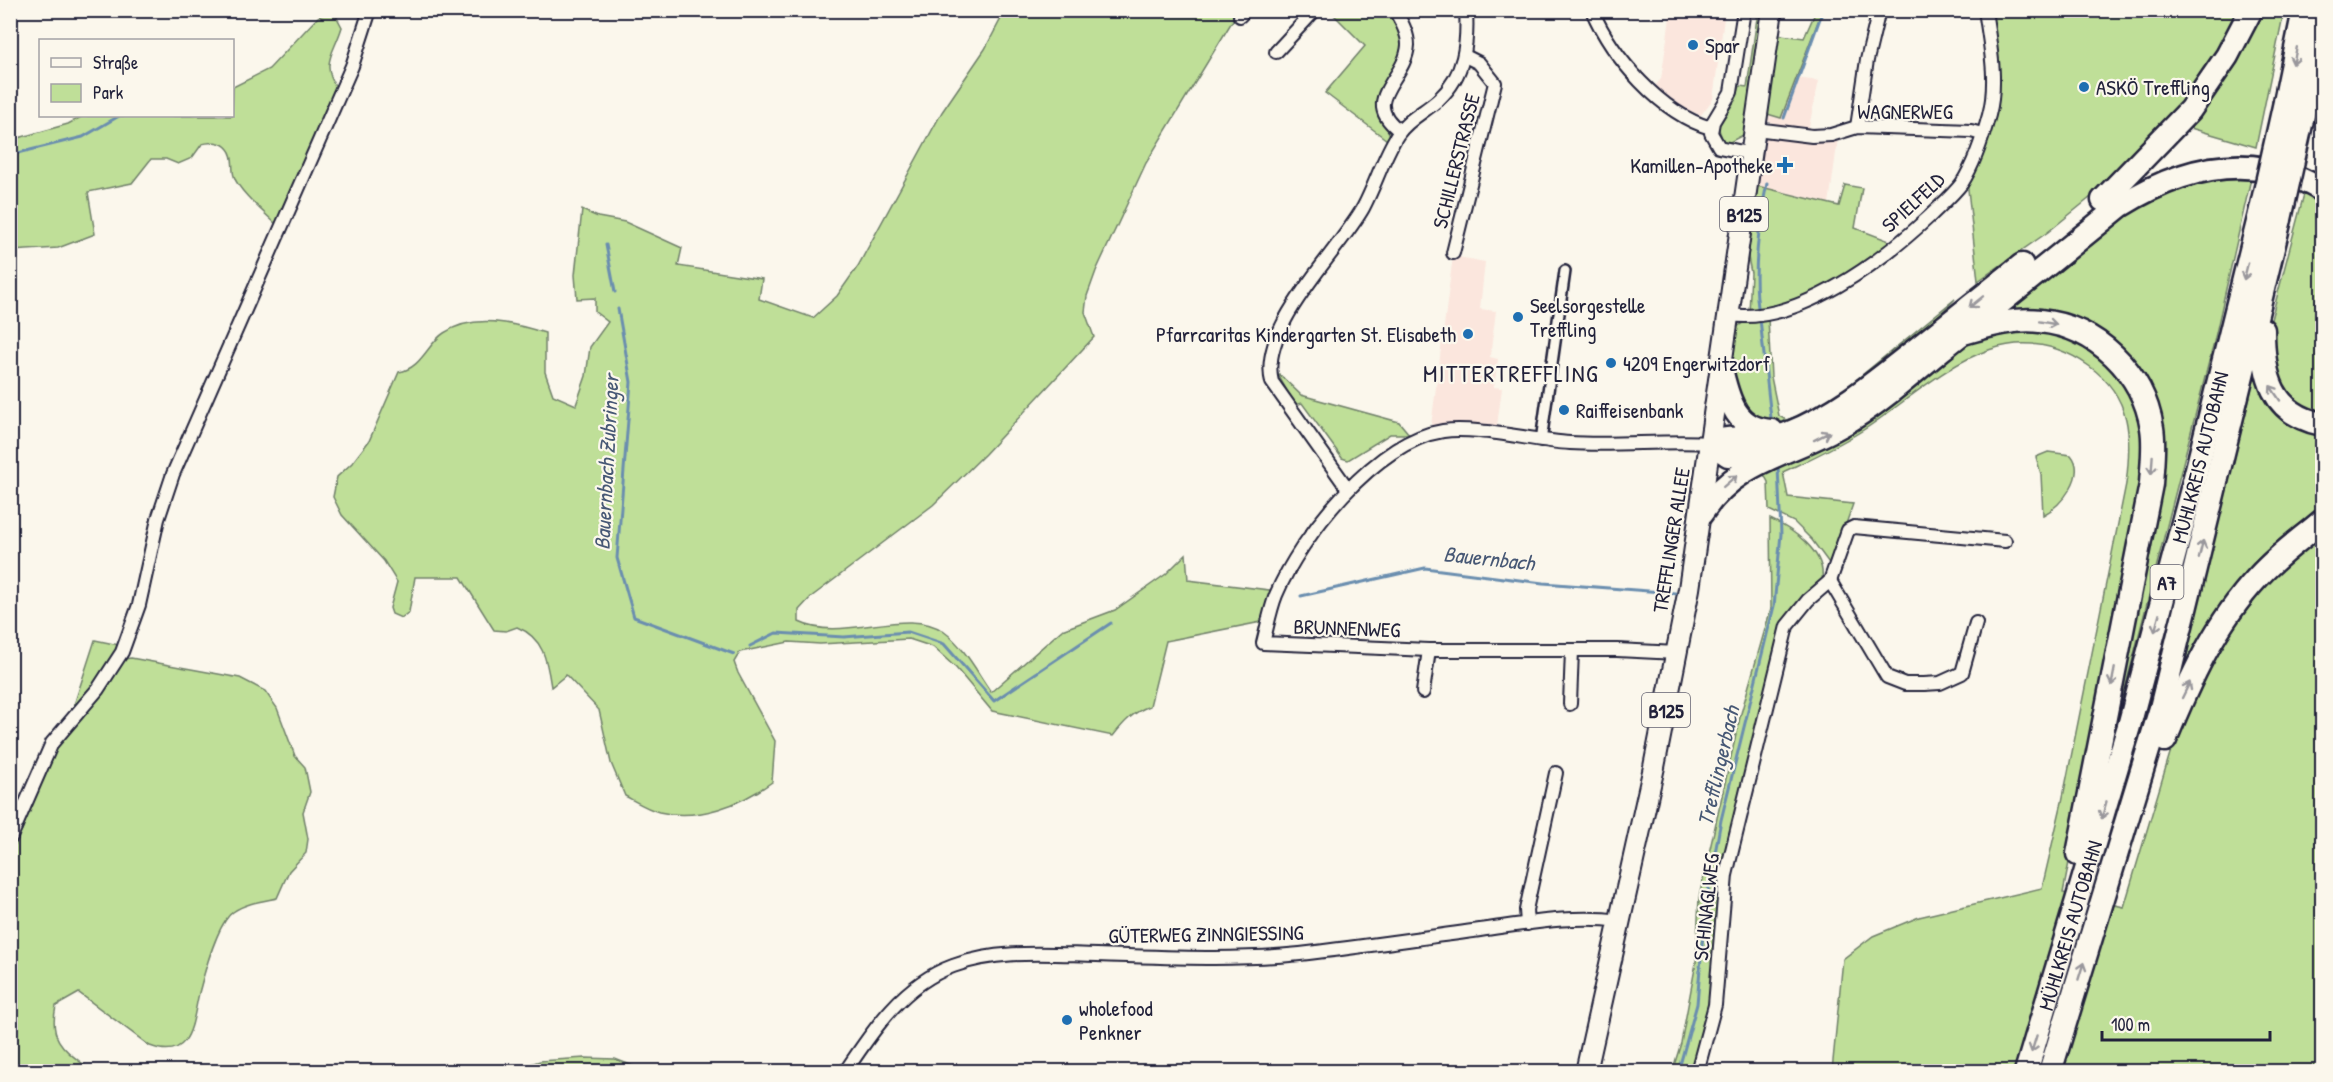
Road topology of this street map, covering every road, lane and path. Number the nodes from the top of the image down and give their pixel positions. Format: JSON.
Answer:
{"nodes":[{"id":1,"x":370,"y":10,"type":"edge"},
{"id":2,"x":1315,"y":10,"type":"edge"},
{"id":3,"x":1395,"y":10,"type":"edge"},
{"id":4,"x":1466,"y":10,"type":"edge"},
{"id":5,"x":1592,"y":10,"type":"edge"},
{"id":6,"x":1744,"y":10,"type":"edge"},
{"id":7,"x":1772,"y":10,"type":"edge"},
{"id":8,"x":1879,"y":10,"type":"edge"},
{"id":9,"x":1985,"y":10,"type":"edge"},
{"id":10,"x":2251,"y":10,"type":"edge"},
{"id":11,"x":2304,"y":10,"type":"edge"},
{"id":12,"x":2322,"y":24,"type":"edge"},
{"id":13,"x":1276,"y":52,"type":"dead end"},
{"id":14,"x":1466,"y":56,"type":"junction"},
{"id":15,"x":2295,"y":104,"type":"junction"},
{"id":16,"x":1857,"y":127,"type":"junction"},
{"id":17,"x":1711,"y":128,"type":"junction"},
{"id":18,"x":1756,"y":129,"type":"junction"},
{"id":19,"x":1400,"y":131,"type":"junction"},
{"id":20,"x":1982,"y":134,"type":"junction"},
{"id":21,"x":1752,"y":153,"type":"junction"},
{"id":22,"x":2322,"y":174,"type":"edge"},
{"id":23,"x":2322,"y":190,"type":"edge"},
{"id":24,"x":2103,"y":200,"type":"junction"},
{"id":25,"x":2270,"y":216,"type":"junction"},
{"id":26,"x":1453,"y":253,"type":"dead end"},
{"id":27,"x":1565,"y":271,"type":"dead end"},
{"id":28,"x":2262,"y":294,"type":"junction"},
{"id":29,"x":1739,"y":316,"type":"junction"},
{"id":30,"x":1963,"y":333,"type":"junction"},
{"id":31,"x":1722,"y":373,"type":"junction"},
{"id":32,"x":2322,"y":424,"type":"edge"},
{"id":33,"x":1800,"y":428,"type":"junction"},
{"id":34,"x":1541,"y":441,"type":"junction"},
{"id":35,"x":1711,"y":443,"type":"junction"},
{"id":36,"x":1767,"y":458,"type":"junction"},
{"id":37,"x":1348,"y":489,"type":"junction"},
{"id":38,"x":1701,"y":514,"type":"junction"},
{"id":39,"x":2322,"y":521,"type":"edge"},
{"id":40,"x":2005,"y":541,"type":"dead end"},
{"id":41,"x":1830,"y":581,"type":"junction"},
{"id":42,"x":1976,"y":623,"type":"dead end"},
{"id":43,"x":1429,"y":650,"type":"junction"},
{"id":44,"x":1572,"y":650,"type":"junction"},
{"id":45,"x":1677,"y":653,"type":"junction"},
{"id":46,"x":1423,"y":692,"type":"dead end"},
{"id":47,"x":1570,"y":704,"type":"dead end"},
{"id":48,"x":1556,"y":773,"type":"dead end"},
{"id":49,"x":2134,"y":800,"type":"junction"},
{"id":50,"x":10,"y":839,"type":"edge"},
{"id":51,"x":1616,"y":921,"type":"junction"},
{"id":52,"x":1527,"y":924,"type":"junction"},
{"id":53,"x":2064,"y":948,"type":"junction"},
{"id":54,"x":845,"y":1071,"type":"edge"},
{"id":55,"x":1586,"y":1071,"type":"edge"},
{"id":56,"x":1697,"y":1071,"type":"edge"},
{"id":57,"x":2026,"y":1071,"type":"edge"},
{"id":58,"x":2050,"y":1071,"type":"edge"}],
"edges":[{"from":1,"to":50,"type":"street"},
{"from":2,"to":13,"type":"street"},
{"from":3,"to":19,"type":"street"},
{"from":4,"to":14,"type":"street"},
{"from":5,"to":17,"type":"street"},
{"from":6,"to":17,"type":"street"},
{"from":7,"to":18,"type":"main road","name":"TREFFLINGER ALLEE","number":"B125"},
{"from":8,"to":16,"type":"street"},
{"from":9,"to":20,"type":"street","name":"SPIELFELD"},
{"from":10,"to":24,"type":"highway"},
{"from":11,"to":15,"type":"highway","name":"MÜHLKREIS AUTOBAHN","number":"A7","one_way":true},
{"from":12,"to":15,"type":"highway","name":"MÜHLKREIS AUTOBAHN","number":"A7"},
{"from":14,"to":19,"type":"street"},
{"from":14,"to":26,"type":"street","name":"SCHILLERSTRASSE"},
{"from":15,"to":25,"type":"highway","name":"MÜHLKREIS AUTOBAHN","number":"A7","bridge":true},
{"from":16,"to":18,"type":"street","name":"WAGNERWEG"},
{"from":16,"to":20,"type":"street","name":"WAGNERWEG"},
{"from":17,"to":21,"type":"street"},
{"from":18,"to":21,"type":"main road","name":"TREFFLINGER ALLEE","number":"B125"},
{"from":19,"to":37,"type":"street"},
{"from":20,"to":29,"type":"street","name":"SPIELFELD"},
{"from":21,"to":29,"type":"main road","name":"TREFFLINGER ALLEE","number":"B125"},
{"from":22,"to":24,"type":"highway"},
{"from":23,"to":30,"type":"highway"},
{"from":24,"to":33,"type":"highway","one_way":true},
{"from":25,"to":28,"type":"highway","name":"MÜHLKREIS AUTOBAHN","number":"A7"},
{"from":25,"to":53,"type":"highway","name":"MÜHLKREIS AUTOBAHN","number":"A7","one_way":true},
{"from":27,"to":34,"type":"street"},
{"from":32,"to":28,"type":"highway","one_way":true},
{"from":49,"to":28,"type":"highway","name":"MÜHLKREIS AUTOBAHN","number":"A7","one_way":true},
{"from":29,"to":31,"type":"main road","name":"TREFFLINGER ALLEE","number":"B125"},
{"from":36,"to":30,"type":"highway","one_way":true},
{"from":30,"to":53,"type":"highway","one_way":true},
{"from":31,"to":33,"type":"highway"},
{"from":31,"to":35,"type":"main road","name":"TREFFLINGER ALLEE","number":"B125"},
{"from":33,"to":35,"type":"highway"},
{"from":34,"to":35,"type":"street"},
{"from":34,"to":37,"type":"street"},
{"from":35,"to":36,"type":"highway"},
{"from":35,"to":38,"type":"main road","name":"TREFFLINGER ALLEE","number":"B125"},
{"from":38,"to":36,"type":"highway","one_way":true},
{"from":37,"to":43,"type":"street","name":"BRUNNENWEG"},
{"from":38,"to":45,"type":"main road","name":"TREFFLINGER ALLEE","number":"B125"},
{"from":49,"to":39,"type":"highway","one_way":true},
{"from":40,"to":41,"type":"street"},
{"from":41,"to":42,"type":"street"},
{"from":41,"to":56,"type":"street","name":"SCHINAGLWEG"},
{"from":43,"to":44,"type":"street","name":"BRUNNENWEG"},
{"from":43,"to":46,"type":"street","name":"BRUNNENWEG"},
{"from":44,"to":45,"type":"street","name":"BRUNNENWEG"},
{"from":44,"to":47,"type":"street"},
{"from":45,"to":51,"type":"main road","name":"TREFFLINGER ALLEE","number":"B125"},
{"from":48,"to":52,"type":"street"},
{"from":58,"to":49,"type":"highway","name":"MÜHLKREIS AUTOBAHN","number":"A7","one_way":true},
{"from":51,"to":52,"type":"street","name":"GÜTERWEG ZINNGIESSING"},
{"from":51,"to":55,"type":"main road","name":"TREFFLINGER ALLEE","number":"B125"},
{"from":52,"to":54,"type":"street","name":"GÜTERWEG ZINNGIESSING"},
{"from":53,"to":57,"type":"highway","name":"MÜHLKREIS AUTOBAHN","number":"A7","one_way":true}]}
